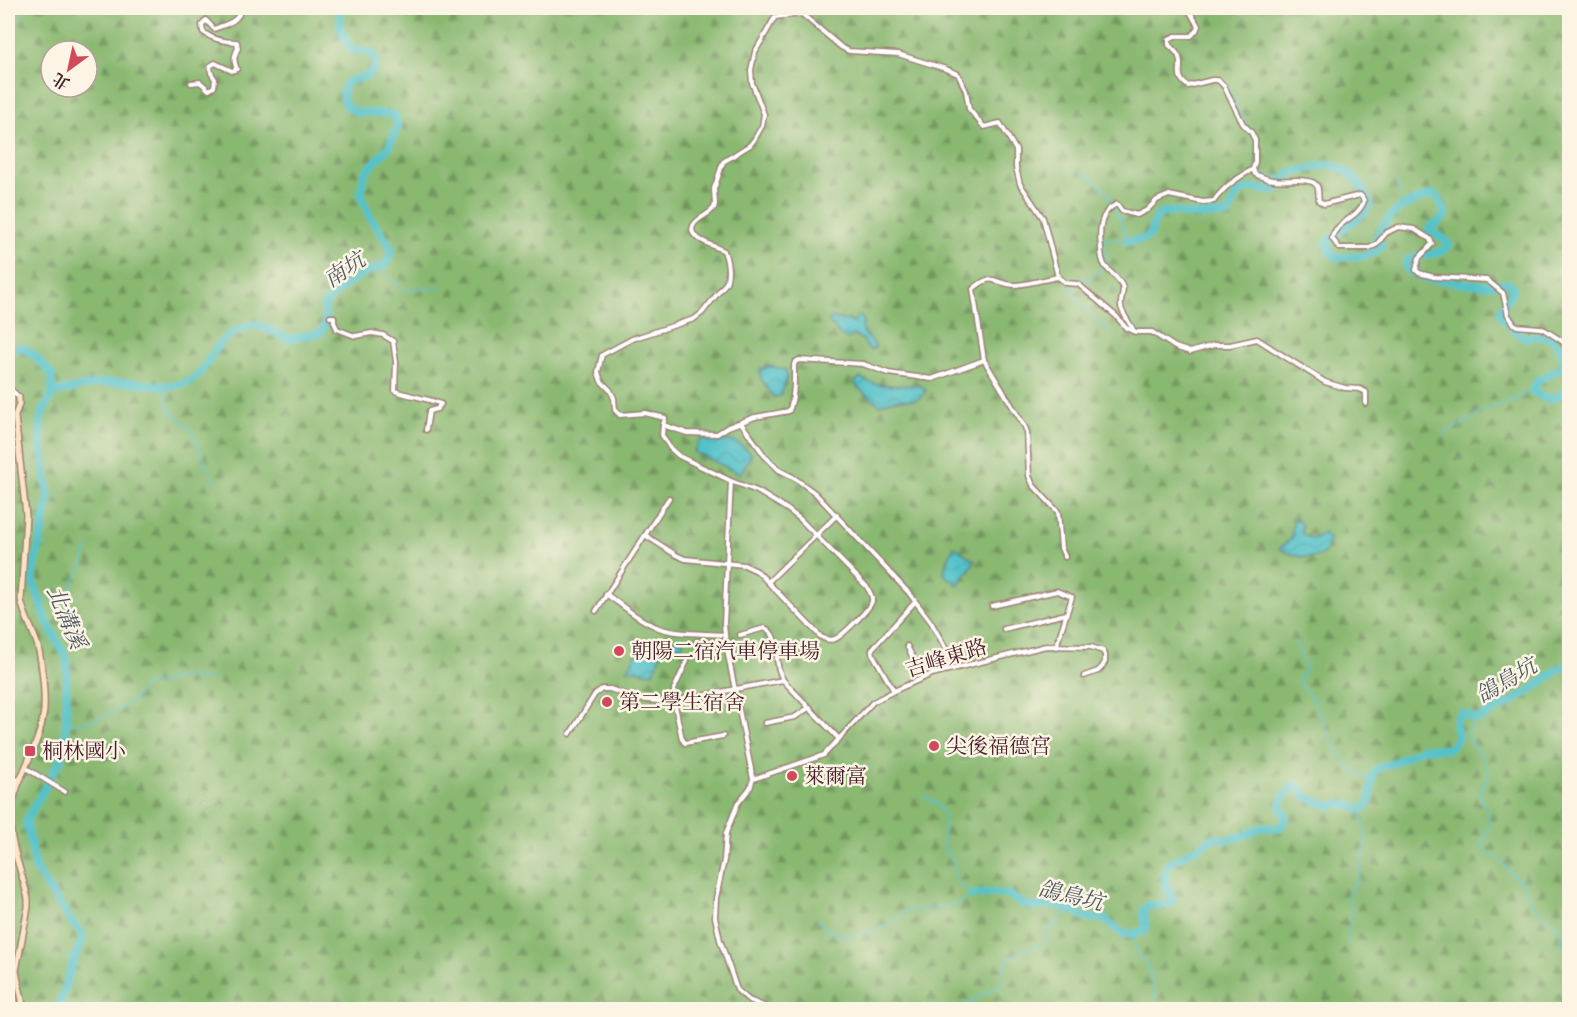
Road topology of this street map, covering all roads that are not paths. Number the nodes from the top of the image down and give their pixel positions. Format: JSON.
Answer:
{"nodes":[{"id":1,"x":241,"y":8,"type":"edge"},
{"id":2,"x":1188,"y":8,"type":"edge"},
{"id":3,"x":191,"y":83,"type":"dead end"},
{"id":4,"x":1253,"y":169,"type":"junction"},
{"id":5,"x":1058,"y":277,"type":"junction"},
{"id":6,"x":330,"y":317,"type":"dead end"},
{"id":7,"x":1135,"y":332,"type":"junction"},
{"id":8,"x":1569,"y":349,"type":"edge"},
{"id":9,"x":984,"y":360,"type":"junction"},
{"id":10,"x":8,"y":387,"type":"edge"},
{"id":11,"x":19,"y":397,"type":"joint"},
{"id":12,"x":1366,"y":404,"type":"dead end"},
{"id":13,"x":741,"y":423,"type":"junction"},
{"id":14,"x":663,"y":425,"type":"junction"},
{"id":15,"x":426,"y":430,"type":"dead end"},
{"id":16,"x":731,"y":481,"type":"junction"},
{"id":17,"x":669,"y":498,"type":"dead end"},
{"id":18,"x":837,"y":515,"type":"junction"},
{"id":19,"x":645,"y":535,"type":"junction"},
{"id":20,"x":816,"y":535,"type":"junction"},
{"id":21,"x":1065,"y":557,"type":"dead end"},
{"id":22,"x":726,"y":563,"type":"junction"},
{"id":23,"x":768,"y":582,"type":"junction"},
{"id":24,"x":606,"y":594,"type":"junction"},
{"id":25,"x":915,"y":602,"type":"junction"},
{"id":26,"x":992,"y":606,"type":"dead end"},
{"id":27,"x":596,"y":611,"type":"dead end"},
{"id":28,"x":1066,"y":614,"type":"junction"},
{"id":29,"x":1004,"y":629,"type":"dead end"},
{"id":30,"x":725,"y":635,"type":"junction"},
{"id":31,"x":740,"y":635,"type":"dead end"},
{"id":32,"x":696,"y":643,"type":"dead end"},
{"id":33,"x":726,"y":645,"type":"junction"},
{"id":34,"x":907,"y":646,"type":"dead end"},
{"id":35,"x":1056,"y":647,"type":"junction"},
{"id":36,"x":946,"y":649,"type":"dead end"},
{"id":37,"x":687,"y":661,"type":"dead end"},
{"id":38,"x":1084,"y":676,"type":"dead end"},
{"id":39,"x":923,"y":678,"type":"junction"},
{"id":40,"x":783,"y":680,"type":"junction"},
{"id":41,"x":735,"y":689,"type":"junction"},
{"id":42,"x":894,"y":691,"type":"junction"},
{"id":43,"x":674,"y":701,"type":"junction"},
{"id":44,"x":810,"y":707,"type":"junction"},
{"id":45,"x":765,"y":723,"type":"dead end"},
{"id":46,"x":570,"y":734,"type":"dead end"},
{"id":47,"x":723,"y":736,"type":"dead end"},
{"id":48,"x":839,"y":739,"type":"junction"},
{"id":49,"x":26,"y":768,"type":"junction"},
{"id":50,"x":20,"y":779,"type":"junction"},
{"id":51,"x":753,"y":779,"type":"junction"},
{"id":52,"x":9,"y":784,"type":"edge"},
{"id":53,"x":64,"y":791,"type":"dead end"},
{"id":54,"x":8,"y":792,"type":"edge"},
{"id":55,"x":24,"y":1010,"type":"edge"},
{"id":56,"x":773,"y":1010,"type":"edge"}],
"edges":[{"from":1,"to":3,"type":"street"},
{"from":2,"to":4,"type":"street"},
{"from":4,"to":7,"type":"street"},
{"from":4,"to":8,"type":"street"},
{"from":5,"to":7,"type":"street"},
{"from":5,"to":9,"type":"street"},
{"from":5,"to":14,"type":"street"},
{"from":6,"to":15,"type":"street"},
{"from":7,"to":12,"type":"street"},
{"from":9,"to":13,"type":"street"},
{"from":9,"to":21,"type":"street"},
{"from":10,"to":11,"type":"street"},
{"from":11,"to":49,"type":"street"},
{"from":13,"to":14,"type":"street"},
{"from":13,"to":18,"type":"street"},
{"from":14,"to":16,"type":"street"},
{"from":16,"to":20,"type":"street"},
{"from":16,"to":22,"type":"street"},
{"from":17,"to":19,"type":"street"},
{"from":18,"to":20,"type":"street"},
{"from":18,"to":25,"type":"street"},
{"from":19,"to":22,"type":"street"},
{"from":19,"to":24,"type":"street"},
{"from":20,"to":23,"type":"street"},
{"from":20,"to":23,"type":"street"},
{"from":22,"to":23,"type":"street"},
{"from":22,"to":30,"type":"street"},
{"from":24,"to":27,"type":"street"},
{"from":24,"to":30,"type":"street"},
{"from":25,"to":36,"type":"street"},
{"from":25,"to":42,"type":"street"},
{"from":26,"to":28,"type":"street"},
{"from":28,"to":29,"type":"street"},
{"from":28,"to":35,"type":"street"},
{"from":30,"to":33,"type":"street"},
{"from":31,"to":40,"type":"street"},
{"from":32,"to":33,"type":"street"},
{"from":33,"to":41,"type":"street"},
{"from":34,"to":39,"type":"street"},
{"from":35,"to":38,"type":"street","name":"吉峰東路"},
{"from":35,"to":39,"type":"street","name":"吉峰東路"},
{"from":37,"to":43,"type":"street"},
{"from":39,"to":42,"type":"street","name":"吉峰東路"},
{"from":40,"to":41,"type":"street"},
{"from":40,"to":44,"type":"street"},
{"from":41,"to":43,"type":"street"},
{"from":41,"to":51,"type":"street"},
{"from":42,"to":48,"type":"street","name":"吉峰東路"},
{"from":43,"to":46,"type":"street"},
{"from":43,"to":47,"type":"street"},
{"from":44,"to":45,"type":"street"},
{"from":44,"to":48,"type":"street"},
{"from":48,"to":51,"type":"street","name":"吉峰東路"},
{"from":49,"to":50,"type":"street"},
{"from":49,"to":53,"type":"street"},
{"from":50,"to":52,"type":"street"},
{"from":50,"to":55,"type":"street"},
{"from":51,"to":56,"type":"street"},
{"from":52,"to":54,"type":"street"}]}
